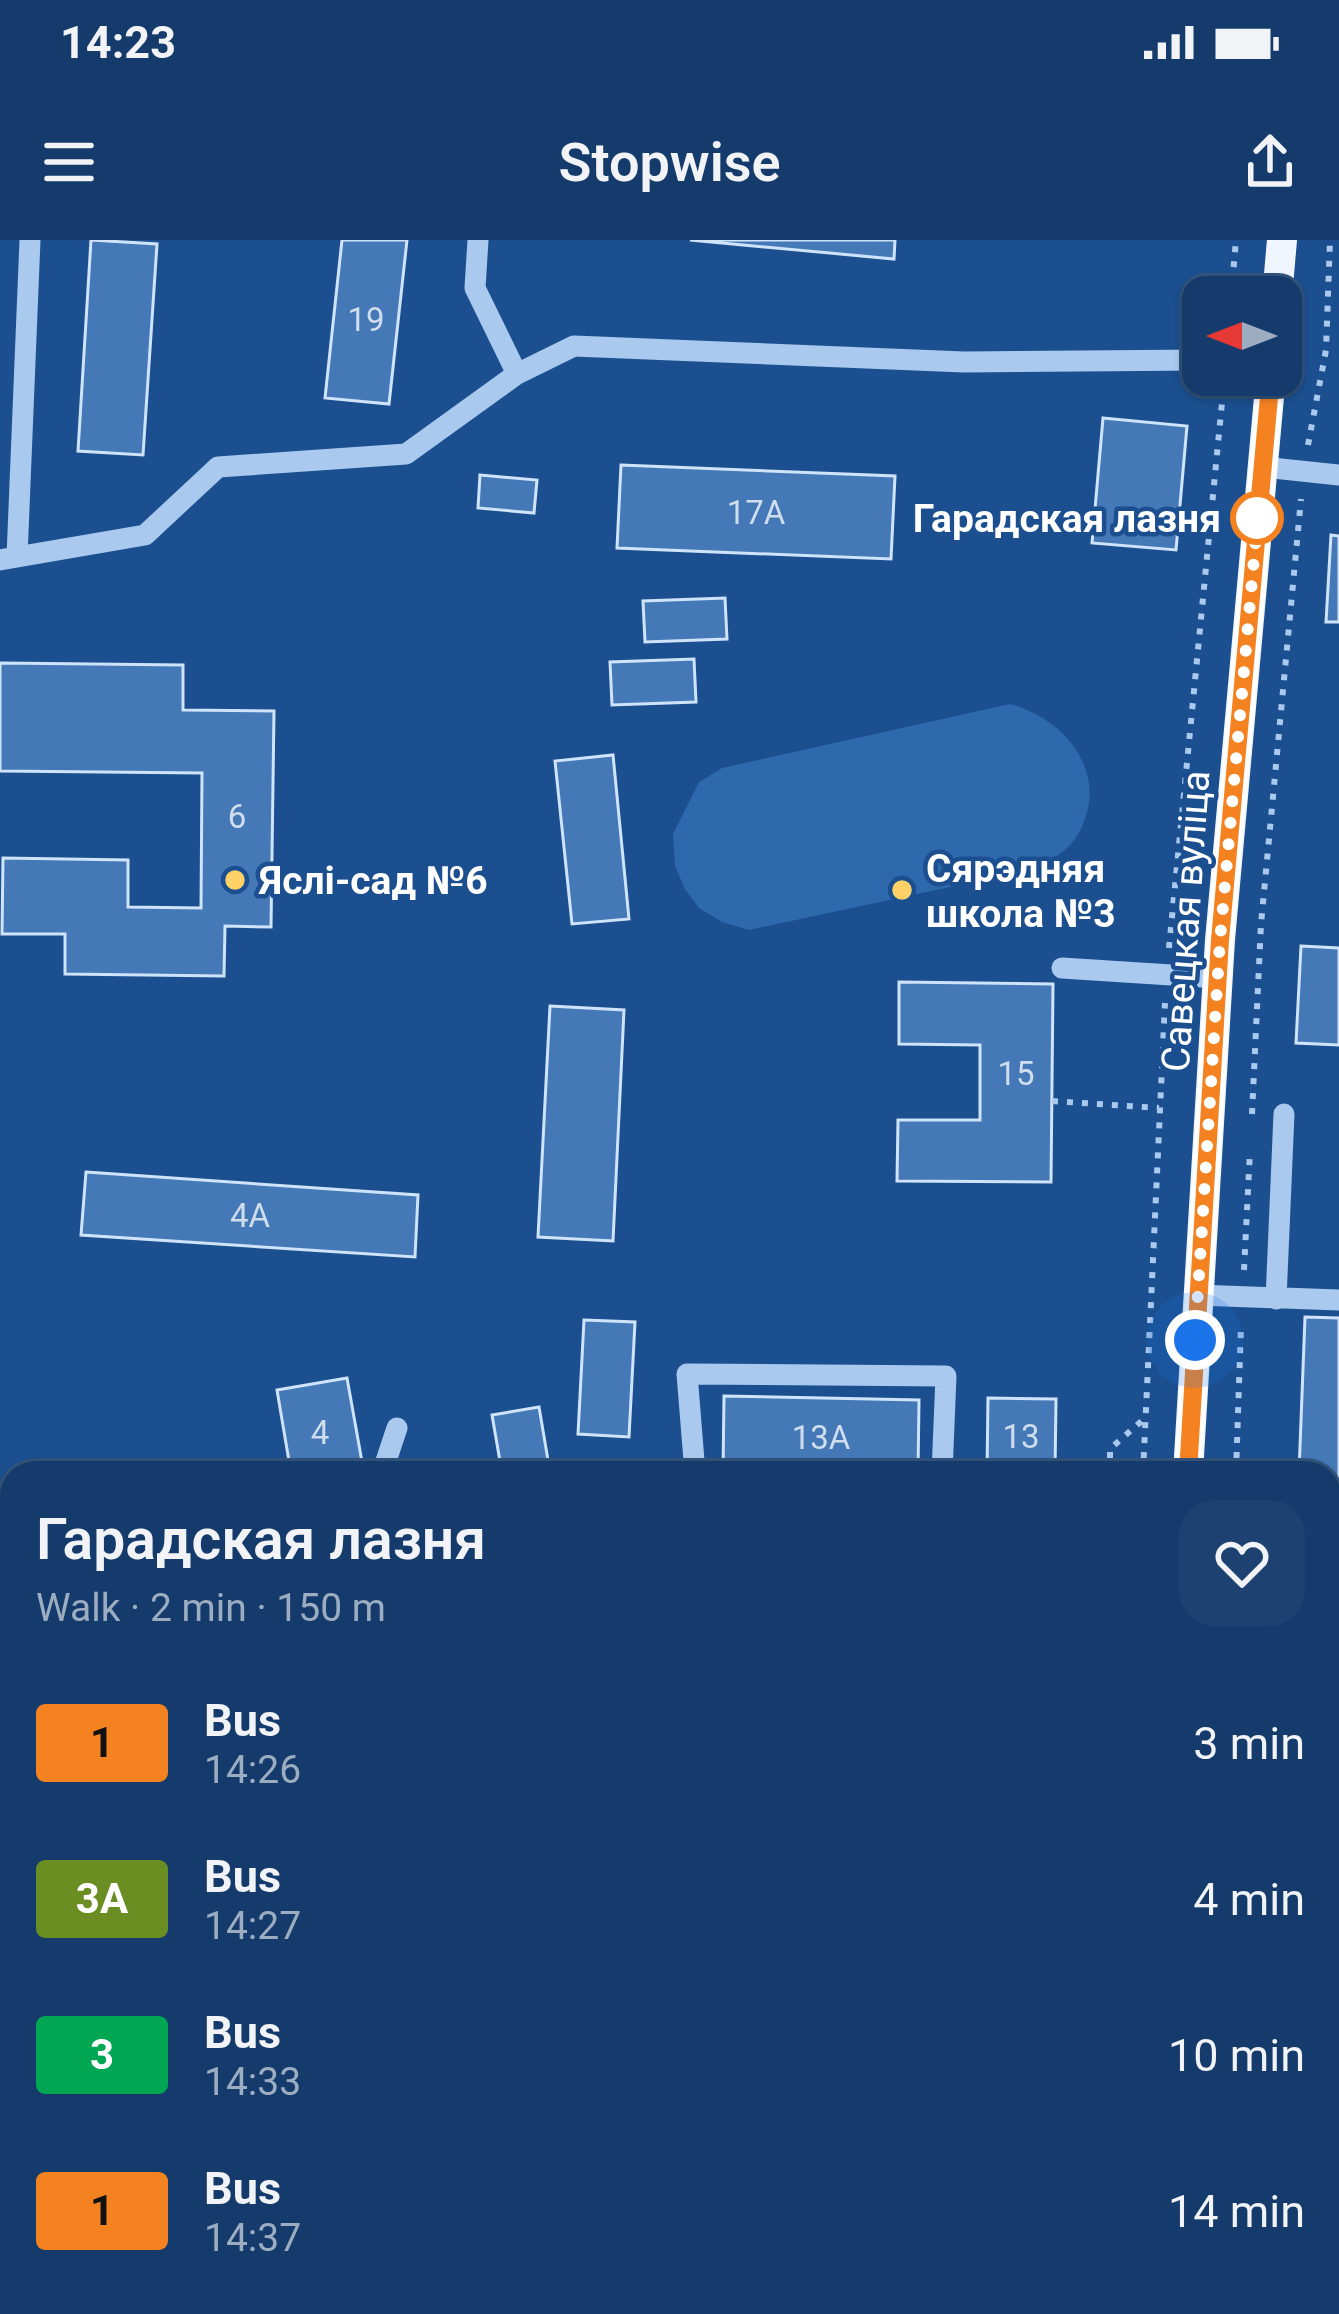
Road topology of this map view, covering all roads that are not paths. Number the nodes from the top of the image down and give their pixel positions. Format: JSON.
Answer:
{"nodes":[{"id":1,"x":29,"y":240,"type":"edge"},
{"id":2,"x":478,"y":240,"type":"edge"},
{"id":3,"x":1282,"y":240,"type":"edge"},
{"id":4,"x":1279,"y":276,"type":"edge"},
{"id":5,"x":1182,"y":360,"type":"edge"},
{"id":6,"x":518,"y":374,"type":"junction"},
{"id":7,"x":1269,"y":396,"type":"edge"},
{"id":8,"x":1263,"y":467,"type":"junction"},
{"id":9,"x":1339,"y":476,"type":"edge"},
{"id":10,"x":8,"y":559,"type":"edge"},
{"id":11,"x":1062,"y":968,"type":"dead end"},
{"id":12,"x":1218,"y":978,"type":"junction"},
{"id":13,"x":1284,"y":1114,"type":"dead end"},
{"id":14,"x":1198,"y":1295,"type":"junction"},
{"id":15,"x":1276,"y":1299,"type":"junction"},
{"id":16,"x":1339,"y":1300,"type":"edge"},
{"id":17,"x":397,"y":1428,"type":"dead end"},
{"id":18,"x":386,"y":1461,"type":"edge"},
{"id":19,"x":694,"y":1461,"type":"edge"},
{"id":20,"x":942,"y":1461,"type":"edge"},
{"id":21,"x":1189,"y":1461,"type":"edge"}],
"edges":[{"from":1,"to":10,"type":"lane"},
{"from":2,"to":6,"type":"lane"},
{"from":3,"to":4,"type":"main road"},
{"from":5,"to":6,"type":"lane"},
{"from":6,"to":10,"type":"lane"},
{"from":7,"to":8,"type":"main road","name":"Савецкая вуліца"},
{"from":8,"to":9,"type":"lane"},
{"from":8,"to":12,"type":"main road","name":"Савецкая вуліца"},
{"from":11,"to":12,"type":"lane"},
{"from":12,"to":14,"type":"main road","name":"Савецкая вуліца"},
{"from":13,"to":15,"type":"lane"},
{"from":14,"to":15,"type":"lane"},
{"from":14,"to":21,"type":"main road","name":"Савецкая вуліца"},
{"from":15,"to":16,"type":"lane"},
{"from":17,"to":18,"type":"lane"},
{"from":19,"to":20,"type":"lane"}]}
